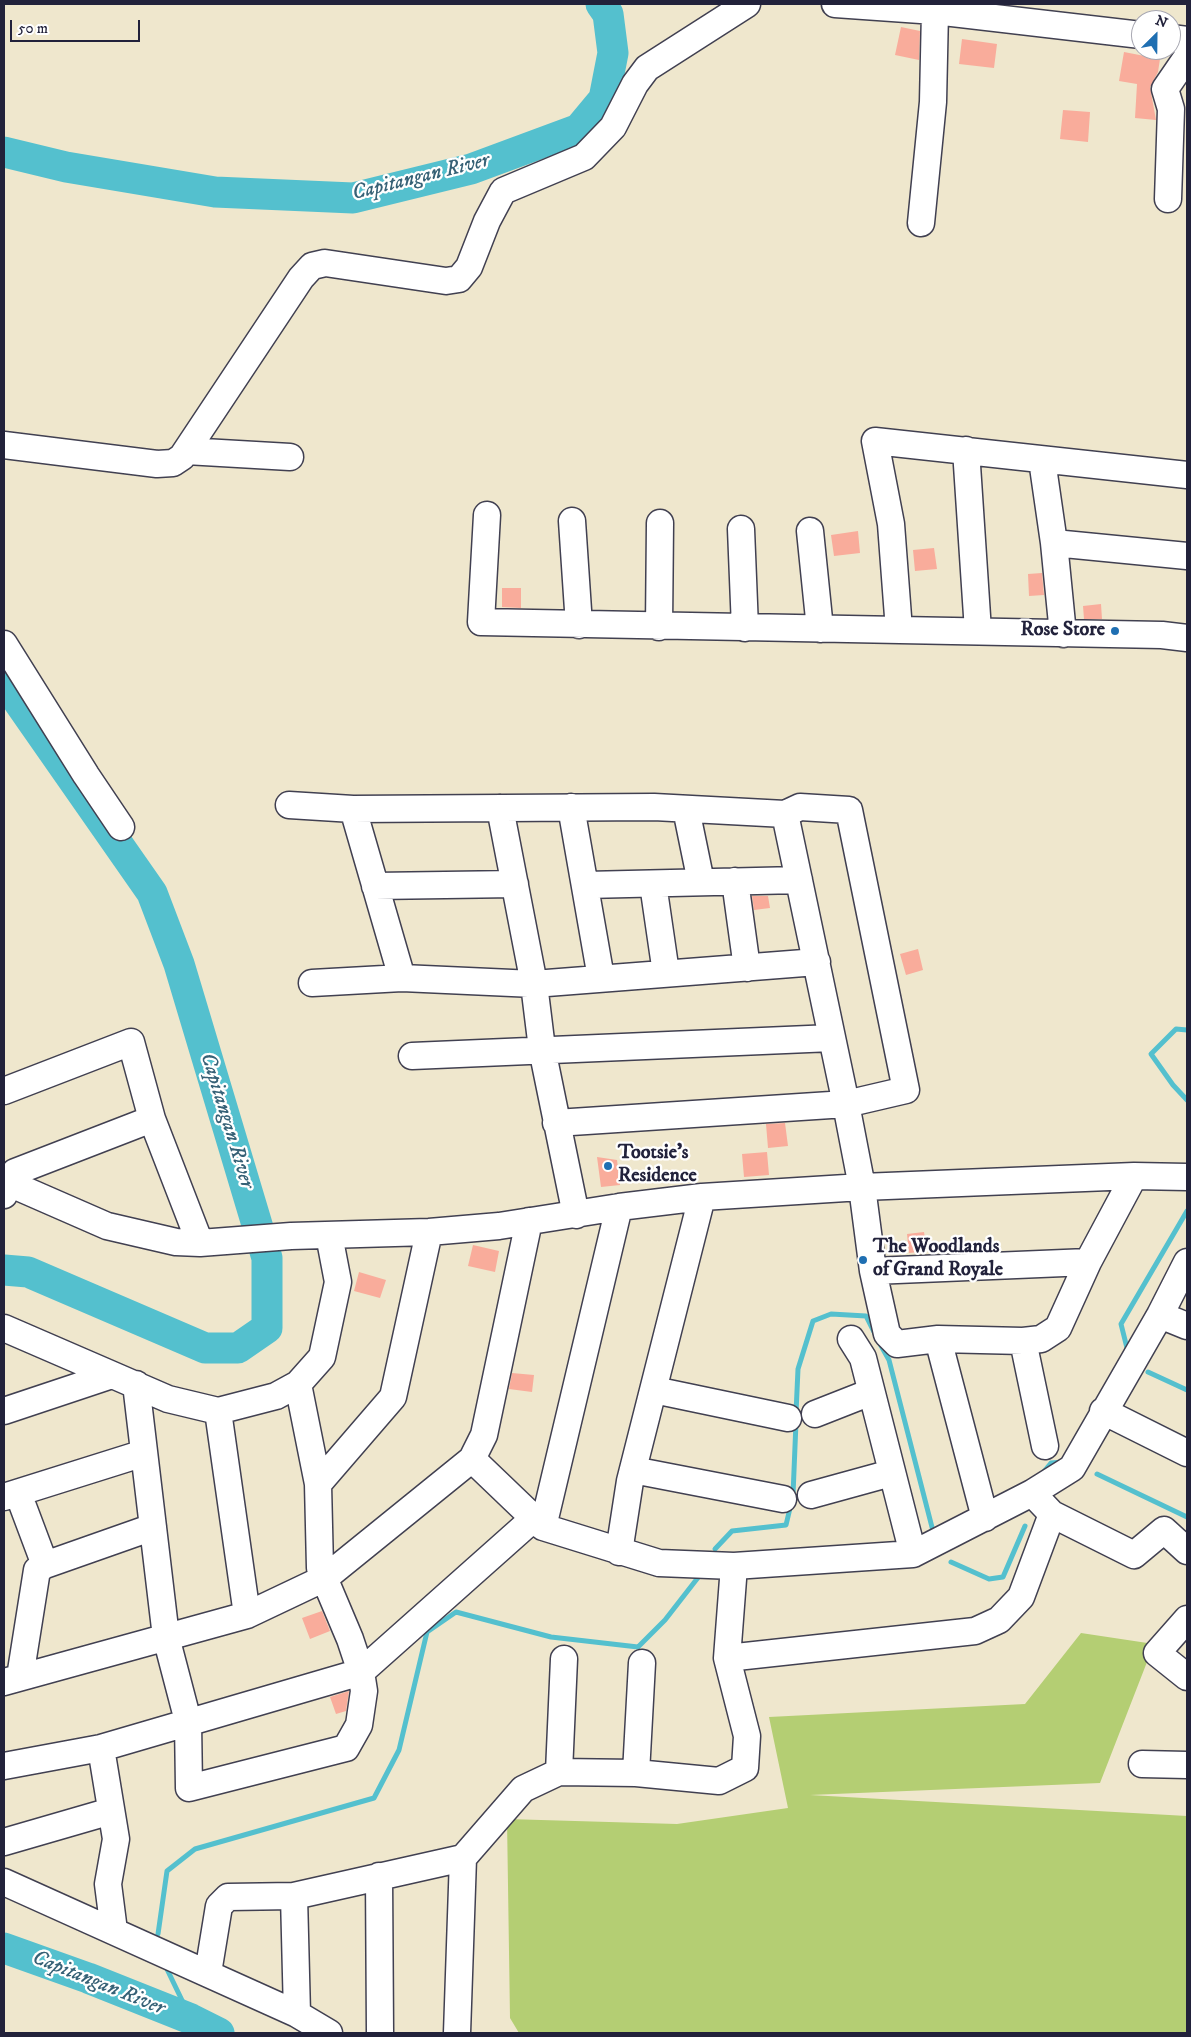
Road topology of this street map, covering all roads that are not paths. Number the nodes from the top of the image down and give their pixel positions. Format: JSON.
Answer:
{"nodes":[{"id":1,"x":747,"y":4,"type":"edge"},
{"id":2,"x":835,"y":4,"type":"edge"},
{"id":3,"x":936,"y":11,"type":"junction"},
{"id":4,"x":1131,"y":34,"type":"edge"},
{"id":5,"x":1187,"y":58,"type":"edge"},
{"id":6,"x":1168,"y":199,"type":"dead end"},
{"id":7,"x":921,"y":223,"type":"dead end"},
{"id":8,"x":4,"y":445,"type":"edge"},
{"id":9,"x":966,"y":450,"type":"junction"},
{"id":10,"x":186,"y":451,"type":"junction"},
{"id":11,"x":290,"y":458,"type":"dead end"},
{"id":12,"x":1042,"y":460,"type":"junction"},
{"id":13,"x":1187,"y":475,"type":"edge"},
{"id":14,"x":487,"y":515,"type":"dead end"},
{"id":15,"x":572,"y":521,"type":"dead end"},
{"id":16,"x":660,"y":523,"type":"dead end"},
{"id":17,"x":741,"y":529,"type":"dead end"},
{"id":18,"x":810,"y":531,"type":"dead end"},
{"id":19,"x":1054,"y":543,"type":"junction"},
{"id":20,"x":1187,"y":556,"type":"edge"},
{"id":21,"x":579,"y":625,"type":"junction"},
{"id":22,"x":659,"y":627,"type":"junction"},
{"id":23,"x":745,"y":628,"type":"junction"},
{"id":24,"x":820,"y":629,"type":"junction"},
{"id":25,"x":899,"y":630,"type":"junction"},
{"id":26,"x":978,"y":631,"type":"junction"},
{"id":27,"x":1062,"y":634,"type":"junction"},
{"id":28,"x":1187,"y":638,"type":"edge"},
{"id":29,"x":4,"y":644,"type":"edge"},
{"id":30,"x":289,"y":805,"type":"dead end"},
{"id":31,"x":571,"y":807,"type":"junction"},
{"id":32,"x":500,"y":808,"type":"junction"},
{"id":33,"x":353,"y":809,"type":"junction"},
{"id":34,"x":686,"y":809,"type":"junction"},
{"id":35,"x":786,"y":814,"type":"junction"},
{"id":36,"x":121,"y":827,"type":"dead end"},
{"id":37,"x":799,"y":880,"type":"junction"},
{"id":38,"x":735,"y":881,"type":"junction"},
{"id":39,"x":701,"y":882,"type":"junction"},
{"id":40,"x":515,"y":884,"type":"junction"},
{"id":41,"x":653,"y":884,"type":"junction"},
{"id":42,"x":586,"y":885,"type":"junction"},
{"id":43,"x":375,"y":886,"type":"junction"},
{"id":44,"x":816,"y":962,"type":"junction"},
{"id":45,"x":747,"y":968,"type":"junction"},
{"id":46,"x":666,"y":973,"type":"junction"},
{"id":47,"x":402,"y":978,"type":"junction"},
{"id":48,"x":602,"y":978,"type":"junction"},
{"id":49,"x":312,"y":983,"type":"dead end"},
{"id":50,"x":534,"y":984,"type":"junction"},
{"id":51,"x":832,"y":1038,"type":"junction"},
{"id":52,"x":542,"y":1049,"type":"junction"},
{"id":53,"x":412,"y":1056,"type":"dead end"},
{"id":54,"x":4,"y":1092,"type":"edge"},
{"id":55,"x":846,"y":1104,"type":"junction"},
{"id":56,"x":152,"y":1119,"type":"junction"},
{"id":57,"x":556,"y":1123,"type":"junction"},
{"id":58,"x":1134,"y":1176,"type":"junction"},
{"id":59,"x":1187,"y":1177,"type":"edge"},
{"id":60,"x":5,"y":1187,"type":"edge"},
{"id":61,"x":862,"y":1187,"type":"junction"},
{"id":62,"x":702,"y":1197,"type":"junction"},
{"id":63,"x":619,"y":1207,"type":"junction"},
{"id":64,"x":576,"y":1214,"type":"junction"},
{"id":65,"x":530,"y":1221,"type":"junction"},
{"id":66,"x":429,"y":1232,"type":"junction"},
{"id":67,"x":329,"y":1235,"type":"junction"},
{"id":68,"x":200,"y":1243,"type":"junction"},
{"id":69,"x":1088,"y":1262,"type":"junction"},
{"id":70,"x":1187,"y":1262,"type":"edge"},
{"id":71,"x":873,"y":1271,"type":"junction"},
{"id":72,"x":1160,"y":1315,"type":"junction"},
{"id":73,"x":1187,"y":1326,"type":"edge"},
{"id":74,"x":4,"y":1328,"type":"edge"},
{"id":75,"x":851,"y":1339,"type":"dead end"},
{"id":76,"x":938,"y":1339,"type":"junction"},
{"id":77,"x":1023,"y":1340,"type":"junction"},
{"id":78,"x":112,"y":1375,"type":"junction"},
{"id":79,"x":136,"y":1384,"type":"junction"},
{"id":80,"x":298,"y":1384,"type":"junction"},
{"id":81,"x":654,"y":1390,"type":"junction"},
{"id":82,"x":871,"y":1392,"type":"junction"},
{"id":83,"x":4,"y":1411,"type":"edge"},
{"id":84,"x":218,"y":1411,"type":"junction"},
{"id":85,"x":1103,"y":1412,"type":"junction"},
{"id":86,"x":815,"y":1414,"type":"dead end"},
{"id":87,"x":788,"y":1418,"type":"dead end"},
{"id":88,"x":1045,"y":1446,"type":"dead end"},
{"id":89,"x":144,"y":1452,"type":"junction"},
{"id":90,"x":1187,"y":1454,"type":"edge"},
{"id":91,"x":472,"y":1459,"type":"junction"},
{"id":92,"x":633,"y":1470,"type":"junction"},
{"id":93,"x":891,"y":1473,"type":"junction"},
{"id":94,"x":318,"y":1484,"type":"junction"},
{"id":95,"x":1032,"y":1494,"type":"junction"},
{"id":96,"x":11,"y":1495,"type":"edge"},
{"id":97,"x":811,"y":1495,"type":"dead end"},
{"id":98,"x":783,"y":1499,"type":"dead end"},
{"id":99,"x":1052,"y":1514,"type":"junction"},
{"id":100,"x":985,"y":1518,"type":"junction"},
{"id":101,"x":538,"y":1523,"type":"junction"},
{"id":102,"x":153,"y":1527,"type":"junction"},
{"id":103,"x":1187,"y":1551,"type":"edge"},
{"id":104,"x":619,"y":1552,"type":"junction"},
{"id":105,"x":913,"y":1554,"type":"junction"},
{"id":106,"x":45,"y":1565,"type":"junction"},
{"id":107,"x":734,"y":1566,"type":"junction"},
{"id":108,"x":325,"y":1578,"type":"junction"},
{"id":109,"x":247,"y":1615,"type":"junction"},
{"id":110,"x":1187,"y":1619,"type":"edge"},
{"id":111,"x":166,"y":1637,"type":"junction"},
{"id":112,"x":727,"y":1658,"type":"junction"},
{"id":113,"x":564,"y":1659,"type":"dead end"},
{"id":114,"x":642,"y":1663,"type":"dead end"},
{"id":115,"x":361,"y":1672,"type":"junction"},
{"id":116,"x":1187,"y":1677,"type":"edge"},
{"id":117,"x":12,"y":1680,"type":"edge"},
{"id":118,"x":188,"y":1721,"type":"junction"},
{"id":119,"x":101,"y":1748,"type":"junction"},
{"id":120,"x":1142,"y":1764,"type":"dead end"},
{"id":121,"x":1187,"y":1765,"type":"edge"},
{"id":122,"x":4,"y":1766,"type":"edge"},
{"id":123,"x":560,"y":1772,"type":"junction"},
{"id":124,"x":636,"y":1773,"type":"junction"},
{"id":125,"x":110,"y":1812,"type":"junction"},
{"id":126,"x":4,"y":1842,"type":"edge"},
{"id":127,"x":463,"y":1858,"type":"junction"},
{"id":128,"x":379,"y":1876,"type":"junction"},
{"id":129,"x":4,"y":1882,"type":"edge"},
{"id":130,"x":294,"y":1896,"type":"junction"},
{"id":131,"x":114,"y":1930,"type":"junction"},
{"id":132,"x":208,"y":1973,"type":"junction"},
{"id":133,"x":297,"y":2014,"type":"junction"},
{"id":134,"x":329,"y":2033,"type":"edge"},
{"id":135,"x":380,"y":2033,"type":"edge"},
{"id":136,"x":457,"y":2033,"type":"edge"}],
"edges":[{"from":1,"to":10,"type":"street"},
{"from":2,"to":3,"type":"street"},
{"from":3,"to":4,"type":"street"},
{"from":3,"to":7,"type":"street"},
{"from":5,"to":6,"type":"street"},
{"from":8,"to":10,"type":"street"},
{"from":9,"to":12,"type":"street"},
{"from":9,"to":25,"type":"street"},
{"from":9,"to":26,"type":"street"},
{"from":10,"to":11,"type":"street"},
{"from":12,"to":13,"type":"street"},
{"from":12,"to":19,"type":"street"},
{"from":14,"to":21,"type":"street"},
{"from":15,"to":21,"type":"street"},
{"from":16,"to":22,"type":"street"},
{"from":17,"to":23,"type":"street"},
{"from":18,"to":24,"type":"street"},
{"from":19,"to":20,"type":"street"},
{"from":19,"to":27,"type":"street"},
{"from":21,"to":22,"type":"street"},
{"from":22,"to":23,"type":"street"},
{"from":23,"to":24,"type":"street"},
{"from":24,"to":25,"type":"street"},
{"from":25,"to":26,"type":"street"},
{"from":26,"to":27,"type":"street"},
{"from":27,"to":28,"type":"street"},
{"from":29,"to":36,"type":"street"},
{"from":30,"to":33,"type":"street"},
{"from":31,"to":32,"type":"street"},
{"from":31,"to":34,"type":"street"},
{"from":31,"to":42,"type":"street"},
{"from":32,"to":33,"type":"street"},
{"from":32,"to":40,"type":"street"},
{"from":33,"to":43,"type":"street"},
{"from":34,"to":35,"type":"street"},
{"from":34,"to":39,"type":"street"},
{"from":35,"to":37,"type":"street"},
{"from":35,"to":55,"type":"street"},
{"from":37,"to":38,"type":"street"},
{"from":37,"to":44,"type":"street"},
{"from":38,"to":39,"type":"street"},
{"from":38,"to":45,"type":"street"},
{"from":39,"to":41,"type":"street"},
{"from":40,"to":43,"type":"street"},
{"from":40,"to":50,"type":"street"},
{"from":41,"to":42,"type":"street"},
{"from":41,"to":46,"type":"street"},
{"from":42,"to":48,"type":"street"},
{"from":43,"to":47,"type":"street"},
{"from":44,"to":45,"type":"street"},
{"from":44,"to":51,"type":"street"},
{"from":45,"to":46,"type":"street"},
{"from":46,"to":48,"type":"street"},
{"from":47,"to":49,"type":"street"},
{"from":47,"to":50,"type":"street"},
{"from":48,"to":50,"type":"street"},
{"from":50,"to":52,"type":"street"},
{"from":51,"to":52,"type":"street"},
{"from":51,"to":55,"type":"street"},
{"from":52,"to":53,"type":"street"},
{"from":52,"to":57,"type":"street"},
{"from":54,"to":56,"type":"street"},
{"from":55,"to":57,"type":"street"},
{"from":55,"to":61,"type":"street"},
{"from":56,"to":60,"type":"street"},
{"from":56,"to":68,"type":"street"},
{"from":57,"to":64,"type":"street"},
{"from":58,"to":59,"type":"street"},
{"from":58,"to":61,"type":"street"},
{"from":58,"to":69,"type":"street"},
{"from":60,"to":68,"type":"street"},
{"from":61,"to":62,"type":"street"},
{"from":61,"to":71,"type":"street"},
{"from":62,"to":63,"type":"street"},
{"from":62,"to":81,"type":"street"},
{"from":63,"to":64,"type":"street"},
{"from":63,"to":101,"type":"street"},
{"from":64,"to":65,"type":"street"},
{"from":65,"to":66,"type":"street"},
{"from":65,"to":91,"type":"street"},
{"from":66,"to":67,"type":"street"},
{"from":66,"to":94,"type":"street"},
{"from":67,"to":68,"type":"street"},
{"from":67,"to":80,"type":"street"},
{"from":69,"to":71,"type":"street"},
{"from":69,"to":77,"type":"street"},
{"from":70,"to":72,"type":"street"},
{"from":71,"to":76,"type":"street"},
{"from":72,"to":73,"type":"street"},
{"from":72,"to":85,"type":"street"},
{"from":74,"to":78,"type":"street"},
{"from":75,"to":82,"type":"street"},
{"from":76,"to":77,"type":"street"},
{"from":76,"to":100,"type":"street"},
{"from":77,"to":88,"type":"street"},
{"from":78,"to":79,"type":"street"},
{"from":78,"to":83,"type":"street"},
{"from":79,"to":84,"type":"street"},
{"from":79,"to":89,"type":"street"},
{"from":80,"to":84,"type":"street"},
{"from":80,"to":94,"type":"street"},
{"from":81,"to":87,"type":"street"},
{"from":81,"to":92,"type":"street"},
{"from":82,"to":86,"type":"street"},
{"from":82,"to":93,"type":"street"},
{"from":84,"to":109,"type":"street"},
{"from":85,"to":90,"type":"street"},
{"from":85,"to":95,"type":"street"},
{"from":89,"to":96,"type":"street"},
{"from":89,"to":102,"type":"street"},
{"from":91,"to":101,"type":"street"},
{"from":91,"to":108,"type":"street"},
{"from":92,"to":98,"type":"street"},
{"from":92,"to":104,"type":"street"},
{"from":93,"to":97,"type":"street"},
{"from":93,"to":105,"type":"street"},
{"from":94,"to":108,"type":"street"},
{"from":95,"to":99,"type":"street"},
{"from":95,"to":100,"type":"street"},
{"from":96,"to":106,"type":"street"},
{"from":99,"to":103,"type":"street"},
{"from":99,"to":112,"type":"street"},
{"from":100,"to":105,"type":"street"},
{"from":101,"to":104,"type":"street"},
{"from":101,"to":115,"type":"street"},
{"from":102,"to":106,"type":"street"},
{"from":102,"to":111,"type":"street"},
{"from":104,"to":107,"type":"street"},
{"from":105,"to":107,"type":"street"},
{"from":106,"to":117,"type":"street"},
{"from":107,"to":112,"type":"street"},
{"from":108,"to":109,"type":"street"},
{"from":108,"to":115,"type":"street"},
{"from":109,"to":111,"type":"street"},
{"from":110,"to":116,"type":"street"},
{"from":111,"to":117,"type":"street"},
{"from":111,"to":118,"type":"street"},
{"from":112,"to":124,"type":"street"},
{"from":113,"to":123,"type":"street"},
{"from":114,"to":124,"type":"street"},
{"from":115,"to":118,"type":"street"},
{"from":115,"to":118,"type":"street"},
{"from":118,"to":119,"type":"street"},
{"from":119,"to":122,"type":"street"},
{"from":119,"to":125,"type":"street"},
{"from":120,"to":121,"type":"street"},
{"from":123,"to":124,"type":"street"},
{"from":123,"to":127,"type":"street"},
{"from":125,"to":126,"type":"street"},
{"from":125,"to":131,"type":"street"},
{"from":127,"to":128,"type":"street"},
{"from":127,"to":136,"type":"street"},
{"from":128,"to":130,"type":"street"},
{"from":128,"to":135,"type":"street"},
{"from":129,"to":131,"type":"street"},
{"from":130,"to":132,"type":"street"},
{"from":130,"to":133,"type":"street"},
{"from":131,"to":132,"type":"street"},
{"from":132,"to":133,"type":"street"},
{"from":133,"to":134,"type":"street"}]}
